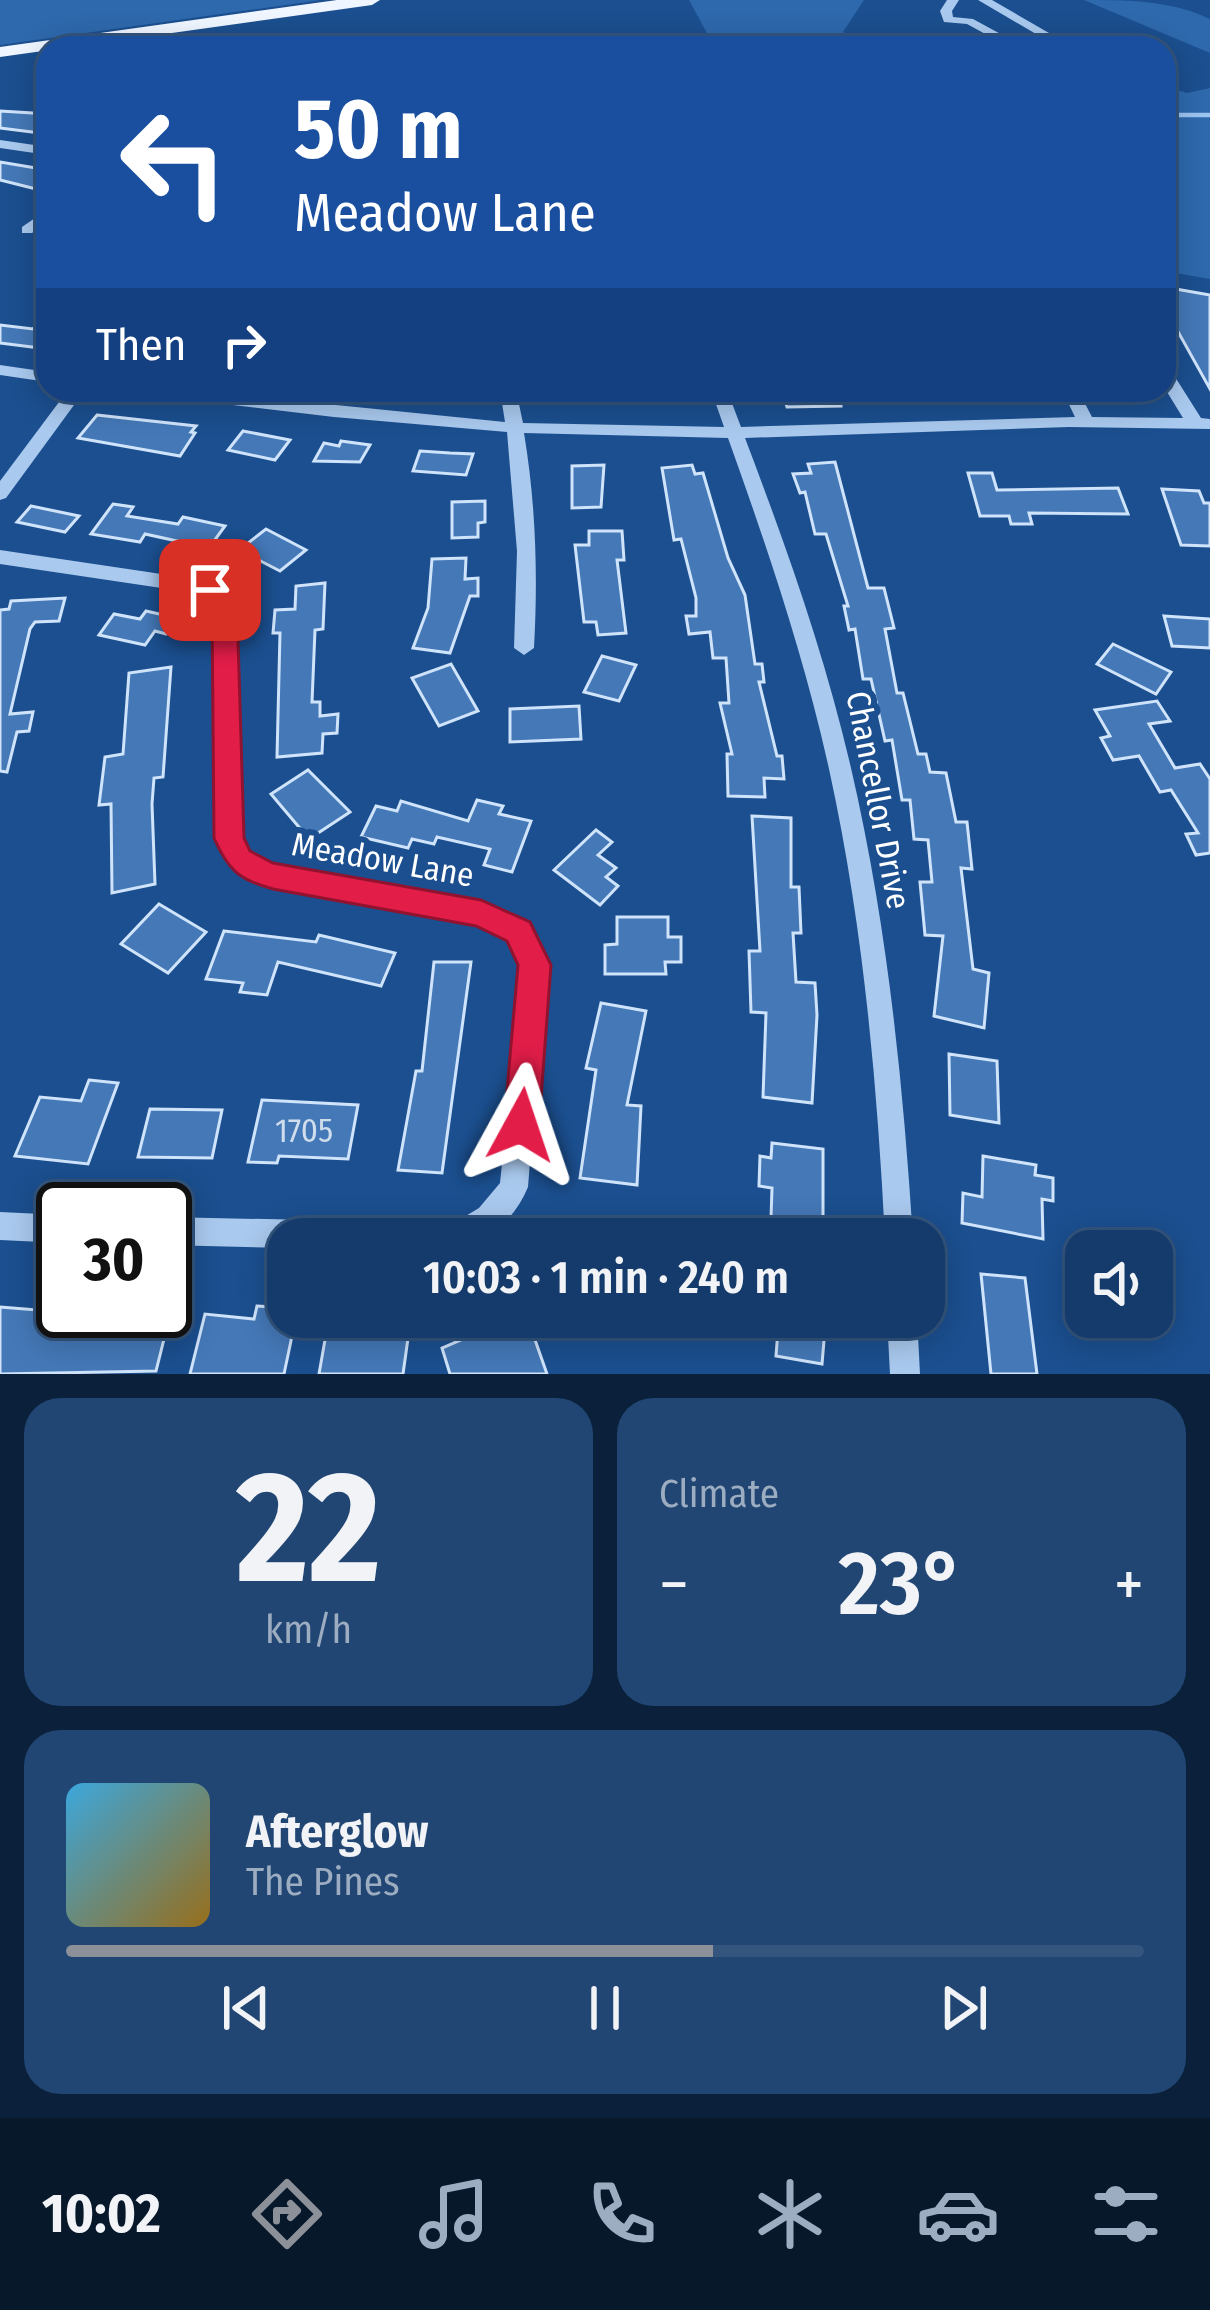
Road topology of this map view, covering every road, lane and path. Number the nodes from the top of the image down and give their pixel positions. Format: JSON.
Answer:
{"nodes":[{"id":1,"x":372,"y":0,"type":"edge"},
{"id":2,"x":953,"y":0,"type":"edge"},
{"id":3,"x":984,"y":0,"type":"edge"},
{"id":4,"x":114,"y":36,"type":"edge"},
{"id":5,"x":996,"y":36,"type":"edge"},
{"id":6,"x":1048,"y":36,"type":"edge"},
{"id":7,"x":36,"y":47,"type":"edge"},
{"id":8,"x":0,"y":52,"type":"edge"},
{"id":9,"x":0,"y":144,"type":"edge"},
{"id":10,"x":36,"y":149,"type":"edge"},
{"id":11,"x":36,"y":223,"type":"edge"},
{"id":12,"x":27,"y":230,"type":"dead end"},
{"id":13,"x":0,"y":370,"type":"edge"},
{"id":14,"x":36,"y":375,"type":"edge"},
{"id":15,"x":1176,"y":389,"type":"edge"},
{"id":16,"x":68,"y":402,"type":"edge"},
{"id":17,"x":267,"y":402,"type":"edge"},
{"id":18,"x":511,"y":402,"type":"edge"},
{"id":19,"x":724,"y":402,"type":"edge"},
{"id":20,"x":1076,"y":402,"type":"edge"},
{"id":21,"x":1085,"y":421,"type":"junction"},
{"id":22,"x":1202,"y":424,"type":"edge"},
{"id":23,"x":516,"y":428,"type":"junction"},
{"id":24,"x":735,"y":432,"type":"junction"},
{"id":25,"x":0,"y":494,"type":"edge"},
{"id":26,"x":0,"y":557,"type":"edge"},
{"id":27,"x":524,"y":648,"type":"dead end"},
{"id":28,"x":896,"y":1218,"type":"edge"},
{"id":29,"x":0,"y":1226,"type":"edge"},
{"id":30,"x":36,"y":1227,"type":"edge"},
{"id":31,"x":192,"y":1232,"type":"edge"},
{"id":32,"x":903,"y":1338,"type":"edge"},
{"id":33,"x":905,"y":1374,"type":"edge"}],
"edges":[{"from":1,"to":4,"type":"main road"},
{"from":2,"to":5,"type":"street"},
{"from":3,"to":6,"type":"street"},
{"from":7,"to":8,"type":"main road"},
{"from":9,"to":10,"type":"street"},
{"from":11,"to":12,"type":"street"},
{"from":13,"to":14,"type":"street"},
{"from":15,"to":22,"type":"street"},
{"from":16,"to":25,"type":"street"},
{"from":17,"to":23,"type":"street"},
{"from":18,"to":23,"type":"street"},
{"from":19,"to":24,"type":"street","name":"Chancellor Drive"},
{"from":20,"to":21,"type":"street"},
{"from":21,"to":22,"type":"street"},
{"from":21,"to":24,"type":"street"},
{"from":23,"to":24,"type":"street"},
{"from":23,"to":27,"type":"street"},
{"from":24,"to":28,"type":"street","name":"Chancellor Drive"},
{"from":26,"to":31,"type":"street","name":"Meadow Lane"},
{"from":29,"to":30,"type":"street"},
{"from":32,"to":33,"type":"street"}]}
